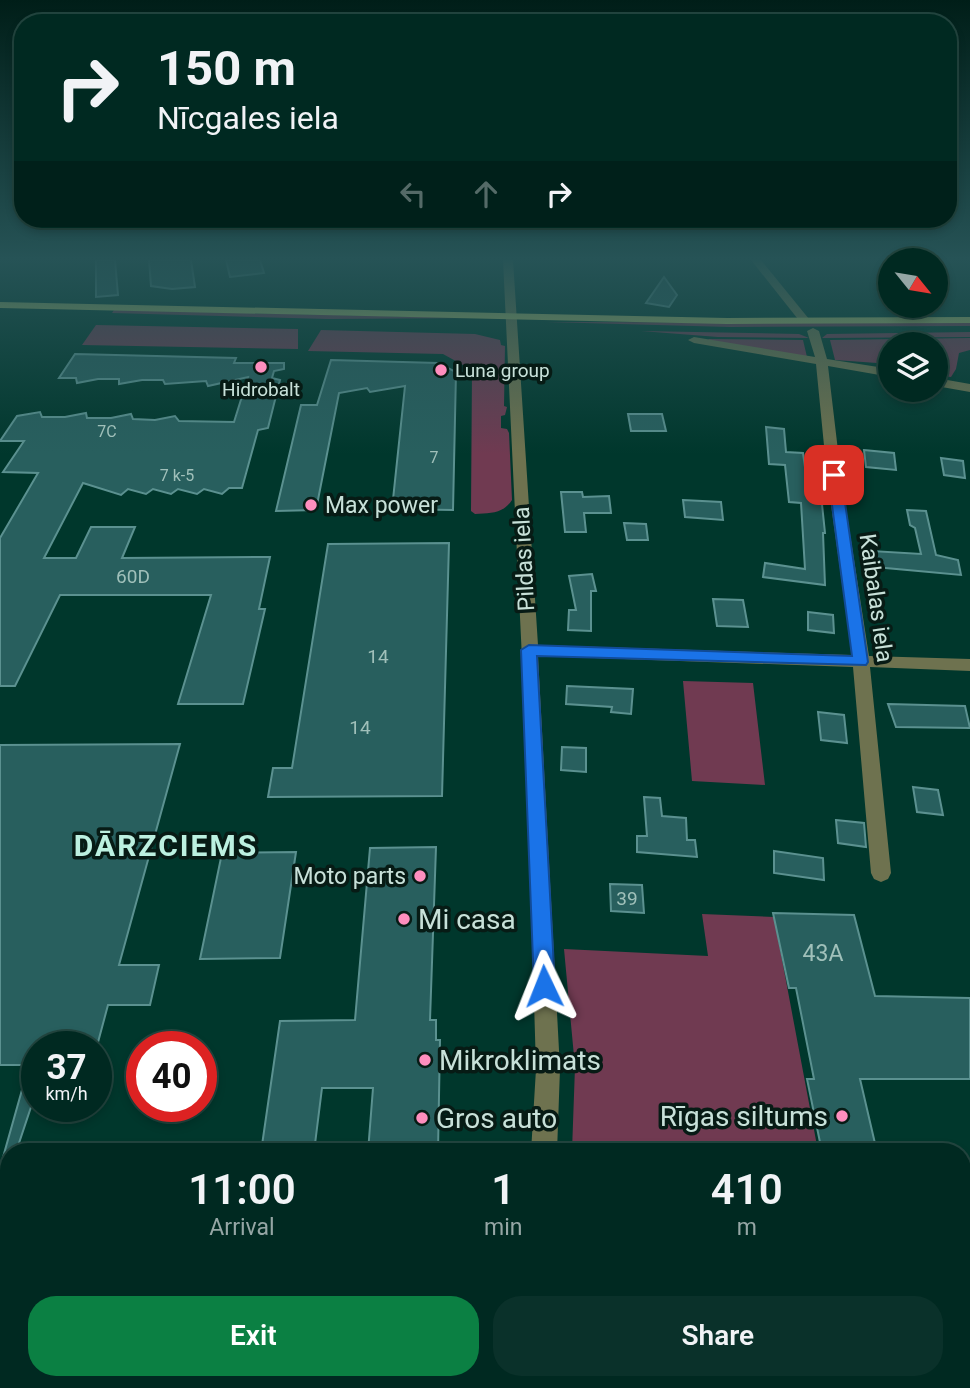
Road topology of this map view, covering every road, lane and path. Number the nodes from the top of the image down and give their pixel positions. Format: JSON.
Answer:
{"nodes":[{"id":1,"x":511,"y":325,"type":"edge"},
{"id":2,"x":736,"y":325,"type":"edge"},
{"id":3,"x":842,"y":325,"type":"edge"},
{"id":4,"x":809,"y":326,"type":"junction"},
{"id":5,"x":970,"y":330,"type":"edge"},
{"id":6,"x":694,"y":340,"type":"dead end"},
{"id":7,"x":822,"y":362,"type":"junction"},
{"id":8,"x":878,"y":371,"type":"edge"},
{"id":9,"x":948,"y":384,"type":"edge"},
{"id":10,"x":970,"y":388,"type":"edge"},
{"id":11,"x":529,"y":650,"type":"junction"},
{"id":12,"x":861,"y":662,"type":"junction"},
{"id":13,"x":970,"y":665,"type":"edge"},
{"id":14,"x":881,"y":873,"type":"dead end"},
{"id":15,"x":544,"y":1143,"type":"edge"}],
"edges":[{"from":1,"to":11,"type":"street","name":"Pildas iela"},
{"from":2,"to":4,"type":"main road"},
{"from":3,"to":4,"type":"main road"},
{"from":4,"to":5,"type":"main road"},
{"from":4,"to":7,"type":"street","name":"Kaibalas iela"},
{"from":6,"to":7,"type":"street"},
{"from":7,"to":8,"type":"street"},
{"from":7,"to":12,"type":"street","name":"Kaibalas iela"},
{"from":9,"to":10,"type":"street"},
{"from":11,"to":12,"type":"street"},
{"from":11,"to":15,"type":"street","name":"Pildas iela"},
{"from":12,"to":13,"type":"street"},
{"from":12,"to":14,"type":"street","name":"Kaibalas iela"}]}
